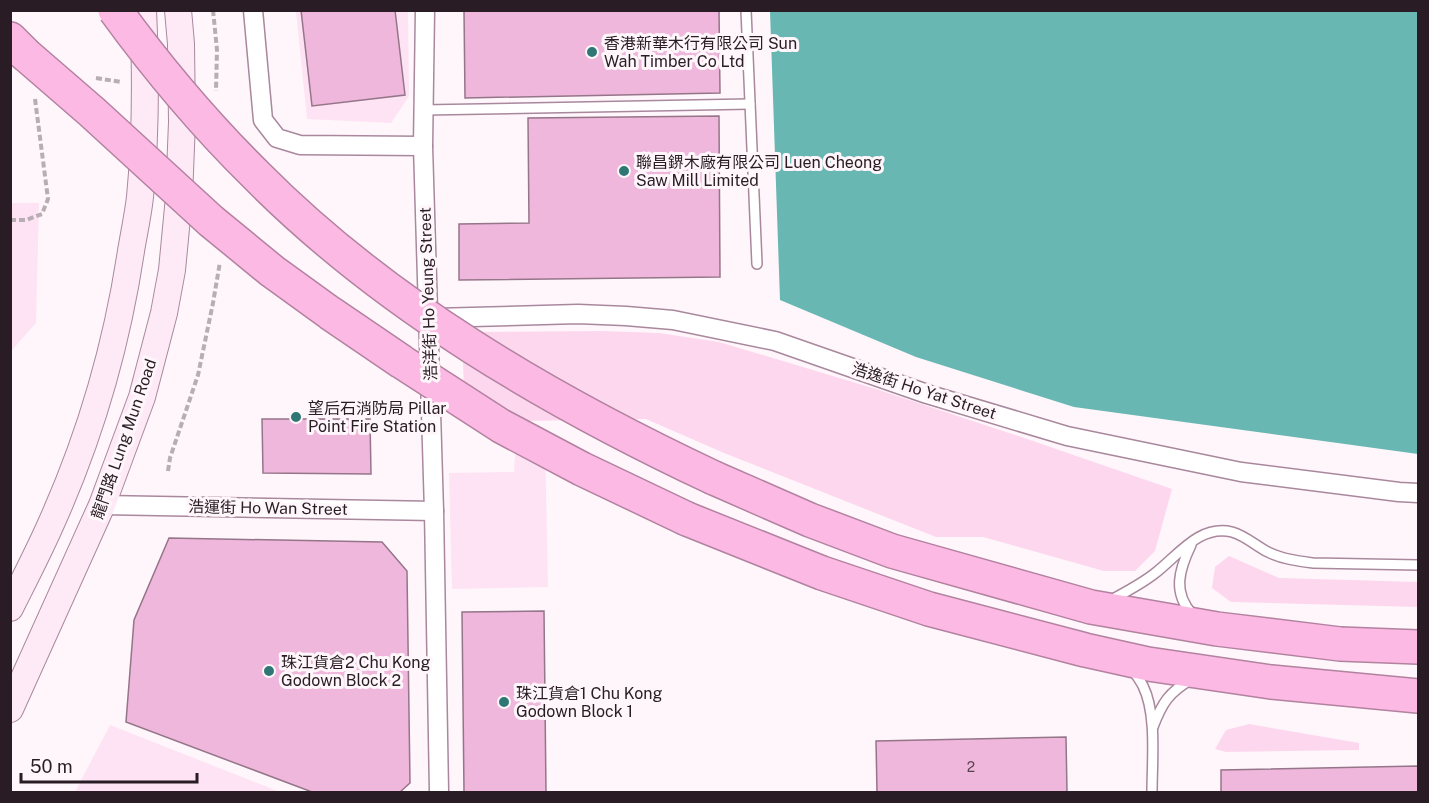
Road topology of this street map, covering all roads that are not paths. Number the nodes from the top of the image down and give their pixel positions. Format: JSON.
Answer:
{"nodes":[{"id":1,"x":115,"y":10,"type":"edge"},
{"id":2,"x":143,"y":10,"type":"edge"},
{"id":3,"x":178,"y":10,"type":"edge"},
{"id":4,"x":253,"y":10,"type":"edge"},
{"id":5,"x":425,"y":10,"type":"edge"},
{"id":6,"x":746,"y":10,"type":"edge"},
{"id":7,"x":15,"y":46,"type":"edge"},
{"id":8,"x":750,"y":104,"type":"junction"},
{"id":9,"x":423,"y":110,"type":"junction"},
{"id":10,"x":423,"y":146,"type":"junction"},
{"id":11,"x":757,"y":264,"type":"dead end"},
{"id":12,"x":429,"y":318,"type":"junction"},
{"id":13,"x":1419,"y":493,"type":"edge"},
{"id":14,"x":102,"y":505,"type":"junction"},
{"id":15,"x":434,"y":511,"type":"junction"},
{"id":16,"x":1192,"y":543,"type":"junction"},
{"id":17,"x":1419,"y":565,"type":"edge"},
{"id":18,"x":1091,"y":607,"type":"junction"},
{"id":19,"x":10,"y":608,"type":"edge"},
{"id":20,"x":1217,"y":629,"type":"junction"},
{"id":21,"x":1419,"y":647,"type":"edge"},
{"id":22,"x":1118,"y":657,"type":"junction"},
{"id":23,"x":1207,"y":672,"type":"junction"},
{"id":24,"x":1419,"y":696,"type":"edge"},
{"id":25,"x":10,"y":709,"type":"edge"},
{"id":26,"x":1152,"y":729,"type":"junction"},
{"id":27,"x":439,"y":792,"type":"edge"},
{"id":28,"x":1152,"y":792,"type":"edge"}],
"edges":[{"from":1,"to":18,"type":"highway","bridge":true},
{"from":2,"to":19,"type":"main road"},
{"from":3,"to":14,"type":"main road","name":"龍門路 Lung Mun Road"},
{"from":4,"to":10,"type":"street"},
{"from":5,"to":9,"type":"street","name":"浩洋街 Ho Yeung Street"},
{"from":6,"to":8,"type":"lane"},
{"from":7,"to":22,"type":"highway","bridge":true},
{"from":8,"to":9,"type":"lane"},
{"from":8,"to":11,"type":"lane"},
{"from":9,"to":10,"type":"street","name":"浩洋街 Ho Yeung Street"},
{"from":10,"to":12,"type":"street","name":"浩洋街 Ho Yeung Street"},
{"from":12,"to":13,"type":"street","name":"浩逸街 Ho Yat Street"},
{"from":12,"to":15,"type":"street","name":"浩洋街 Ho Yeung Street"},
{"from":14,"to":15,"type":"street","name":"浩運街 Ho Wan Street"},
{"from":14,"to":25,"type":"main road","name":"龍門路 Lung Mun Road"},
{"from":15,"to":27,"type":"street","name":"浩洋街 Ho Yeung Street"},
{"from":16,"to":17,"type":"lane"},
{"from":16,"to":18,"type":"lane"},
{"from":16,"to":20,"type":"lane"},
{"from":18,"to":20,"type":"highway"},
{"from":20,"to":21,"type":"highway"},
{"from":22,"to":23,"type":"highway"},
{"from":22,"to":26,"type":"lane"},
{"from":23,"to":24,"type":"highway"},
{"from":23,"to":26,"type":"lane"},
{"from":26,"to":28,"type":"lane"}]}
